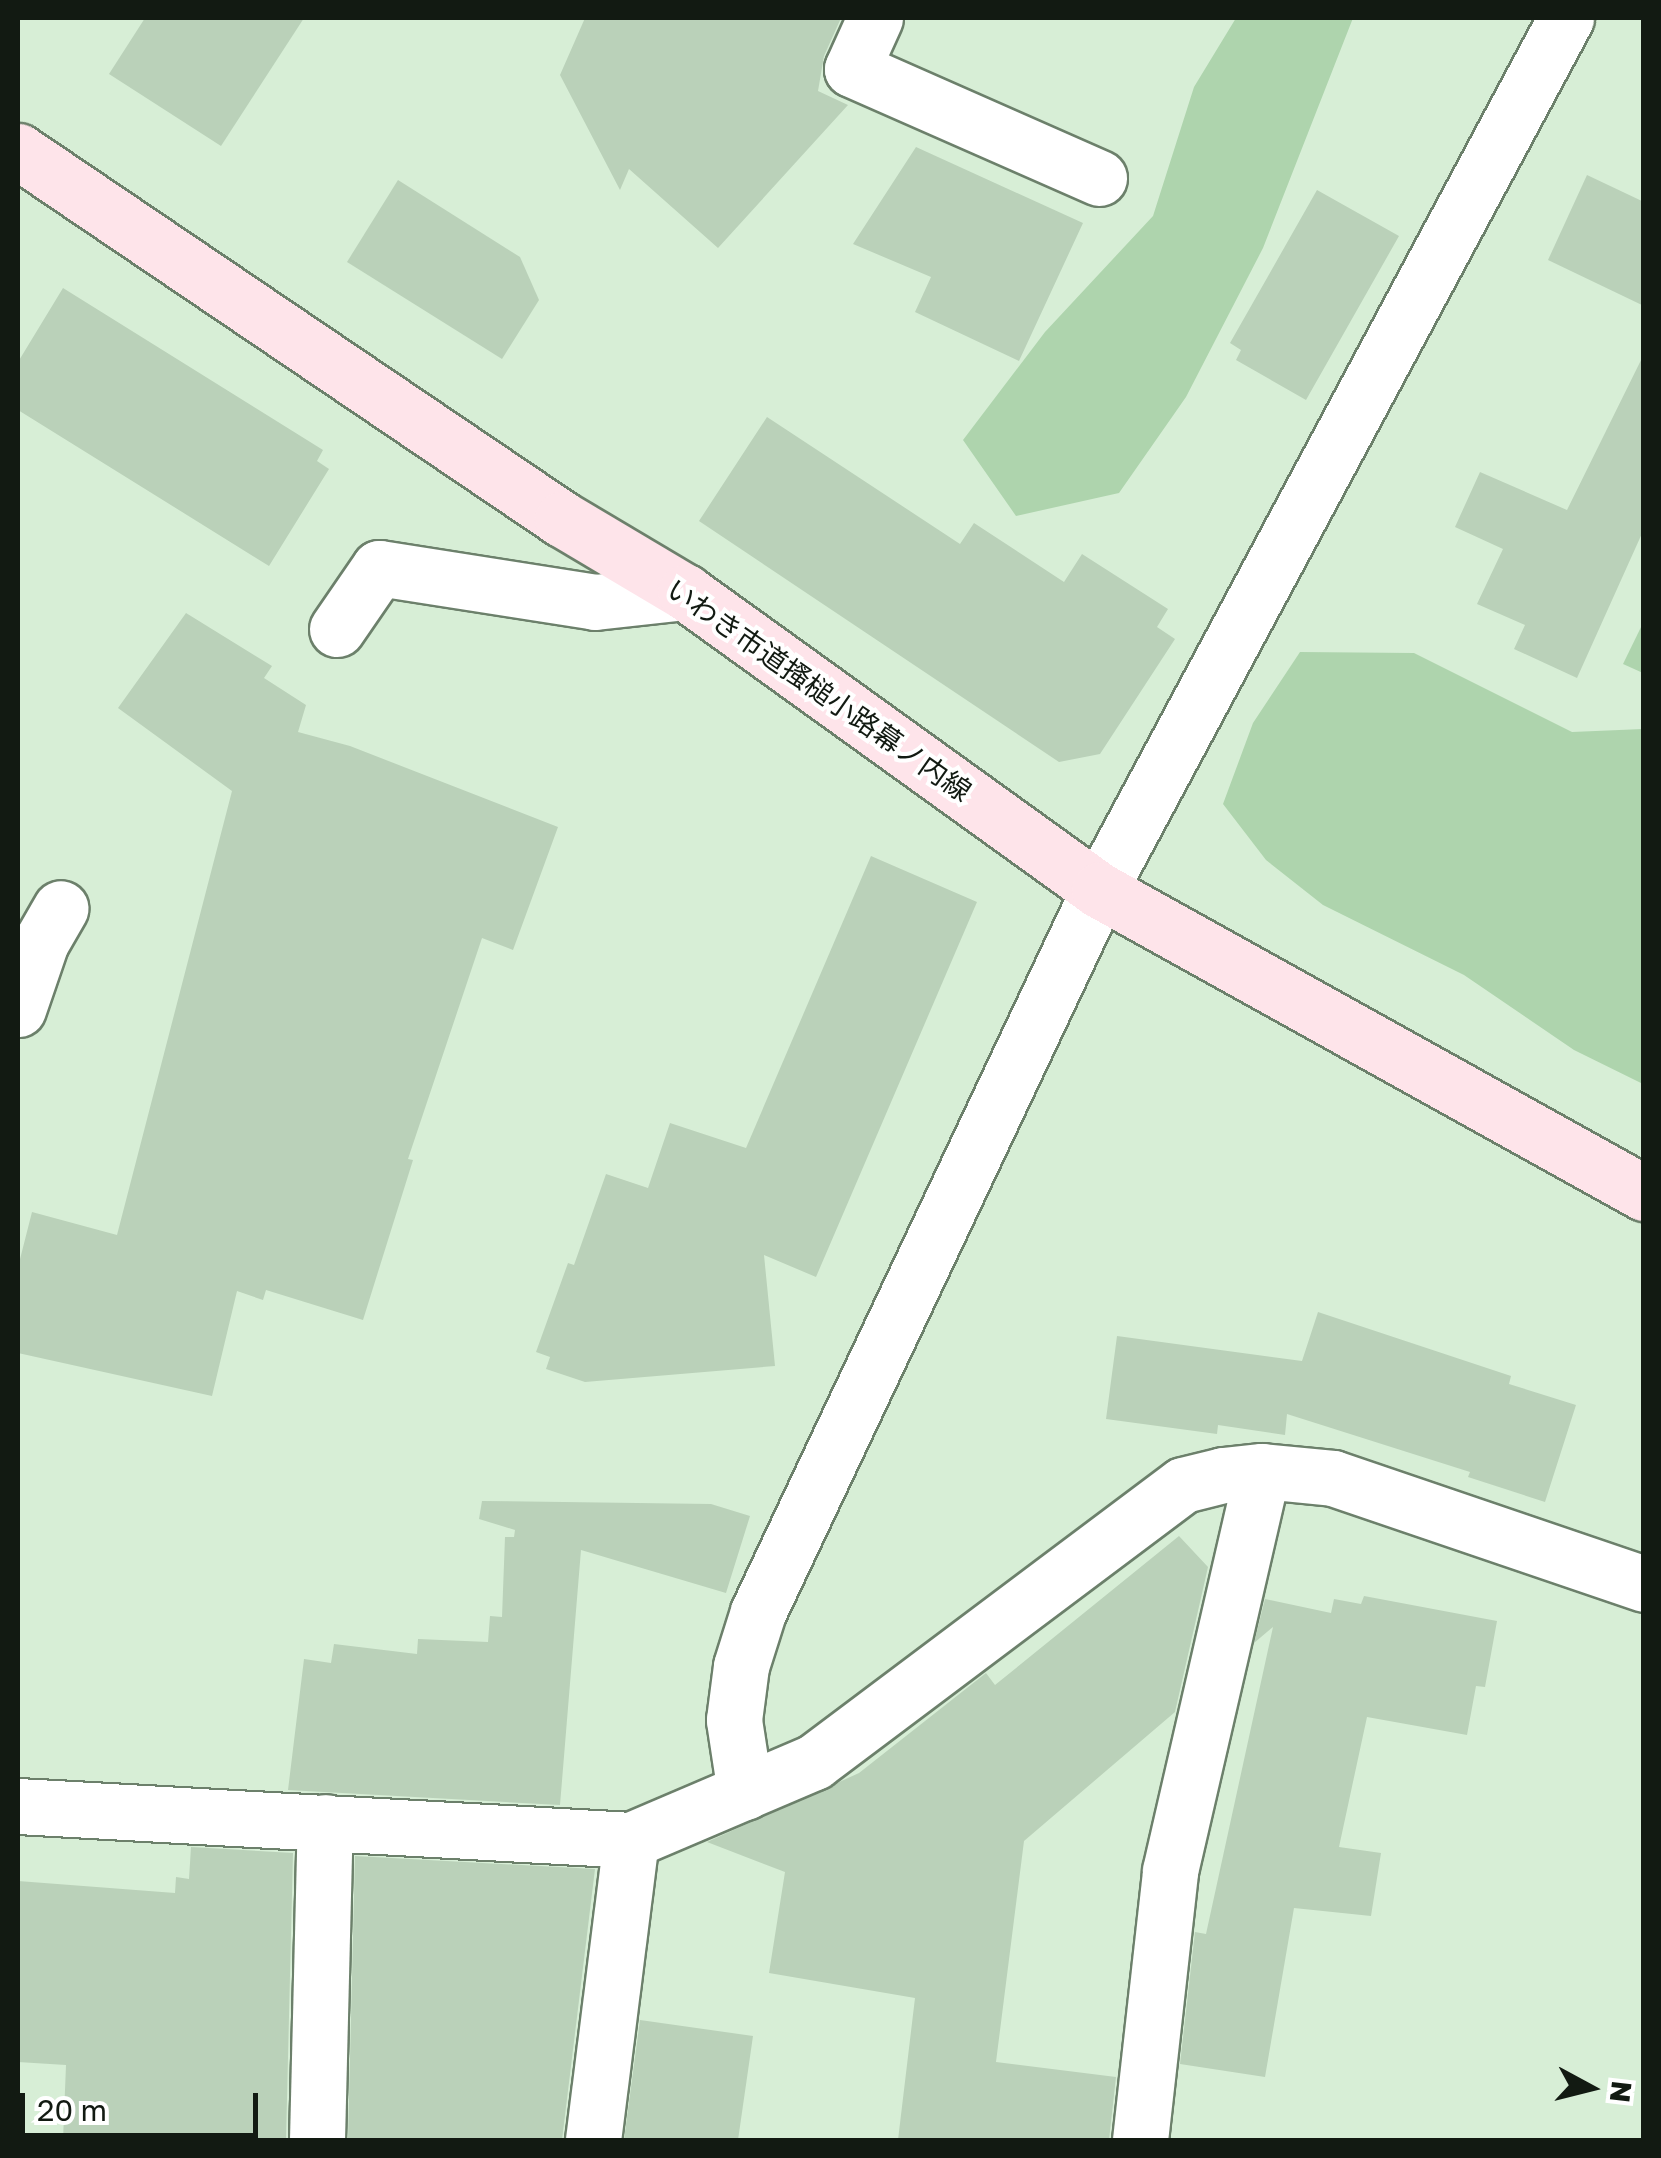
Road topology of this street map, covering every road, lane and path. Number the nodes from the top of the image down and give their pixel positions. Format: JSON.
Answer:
{"nodes":[{"id":1,"x":874,"y":18,"type":"edge"},
{"id":2,"x":1566,"y":18,"type":"edge"},
{"id":3,"x":18,"y":150,"type":"edge"},
{"id":4,"x":1099,"y":178,"type":"dead end"},
{"id":5,"x":685,"y":592,"type":"junction"},
{"id":6,"x":338,"y":629,"type":"dead end"},
{"id":7,"x":1099,"y":890,"type":"junction"},
{"id":8,"x":61,"y":908,"type":"dead end"},
{"id":9,"x":18,"y":1010,"type":"edge"},
{"id":10,"x":1644,"y":1192,"type":"edge"},
{"id":11,"x":1262,"y":1471,"type":"junction"},
{"id":12,"x":1644,"y":1584,"type":"edge"},
{"id":13,"x":745,"y":1792,"type":"junction"},
{"id":14,"x":18,"y":1806,"type":"edge"},
{"id":15,"x":325,"y":1822,"type":"junction"},
{"id":16,"x":632,"y":1840,"type":"junction"},
{"id":17,"x":317,"y":2140,"type":"edge"},
{"id":18,"x":594,"y":2140,"type":"edge"},
{"id":19,"x":1140,"y":2140,"type":"edge"}],
"edges":[{"from":1,"to":4,"type":"street"},
{"from":2,"to":7,"type":"street"},
{"from":3,"to":5,"type":"street","name":"いわき市道搔槌小路幕ノ内線"},
{"from":5,"to":6,"type":"street"},
{"from":5,"to":7,"type":"street","name":"いわき市道搔槌小路幕ノ内線"},
{"from":7,"to":10,"type":"street","name":"いわき市道搔槌小路幕ノ内線"},
{"from":7,"to":13,"type":"street"},
{"from":8,"to":9,"type":"street"},
{"from":11,"to":12,"type":"street"},
{"from":11,"to":13,"type":"street"},
{"from":11,"to":19,"type":"street"},
{"from":13,"to":16,"type":"street"},
{"from":14,"to":15,"type":"street"},
{"from":15,"to":16,"type":"street"},
{"from":15,"to":17,"type":"street"},
{"from":16,"to":18,"type":"street"}]}
